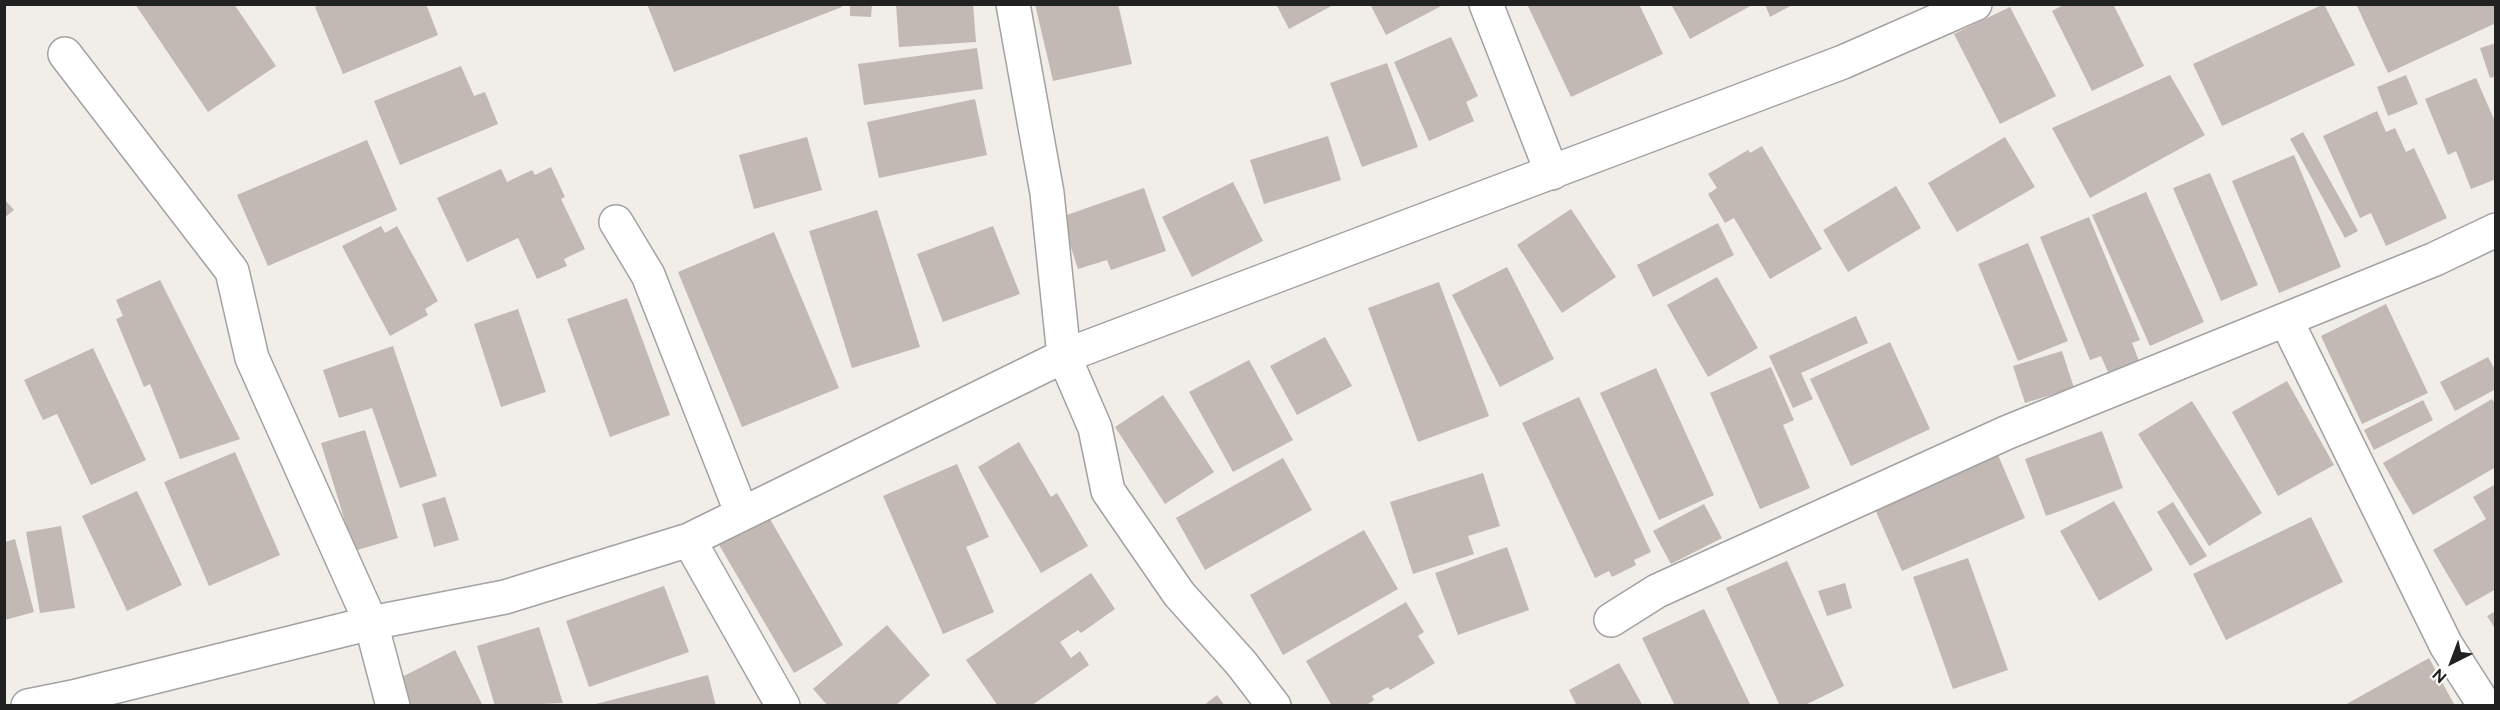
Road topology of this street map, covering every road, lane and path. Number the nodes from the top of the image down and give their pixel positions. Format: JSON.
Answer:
{"nodes":[{"id":1,"x":1013,"y":4,"type":"edge"},
{"id":2,"x":1486,"y":4,"type":"edge"},
{"id":3,"x":1975,"y":4,"type":"edge"},
{"id":4,"x":65,"y":54,"type":"dead end"},
{"id":5,"x":1552,"y":173,"type":"junction"},
{"id":6,"x":616,"y":222,"type":"dead end"},
{"id":7,"x":2496,"y":230,"type":"edge"},
{"id":8,"x":2286,"y":320,"type":"junction"},
{"id":9,"x":1064,"y":356,"type":"junction"},
{"id":10,"x":742,"y":514,"type":"junction"},
{"id":11,"x":689,"y":540,"type":"junction"},
{"id":12,"x":1611,"y":620,"type":"dead end"},
{"id":13,"x":371,"y":623,"type":"junction"},
{"id":14,"x":28,"y":705,"type":"edge"},
{"id":15,"x":393,"y":705,"type":"edge"},
{"id":16,"x":783,"y":705,"type":"edge"},
{"id":17,"x":1274,"y":705,"type":"edge"},
{"id":18,"x":2485,"y":705,"type":"edge"}],
"edges":[{"from":1,"to":9,"type":"street"},
{"from":2,"to":5,"type":"street"},
{"from":3,"to":5,"type":"street"},
{"from":4,"to":13,"type":"street"},
{"from":5,"to":9,"type":"street"},
{"from":6,"to":10,"type":"street"},
{"from":7,"to":8,"type":"street"},
{"from":8,"to":12,"type":"street"},
{"from":8,"to":18,"type":"street"},
{"from":9,"to":10,"type":"street"},
{"from":9,"to":17,"type":"street"},
{"from":10,"to":11,"type":"street"},
{"from":11,"to":13,"type":"street"},
{"from":11,"to":16,"type":"street"},
{"from":13,"to":14,"type":"street"},
{"from":13,"to":15,"type":"street"}]}
